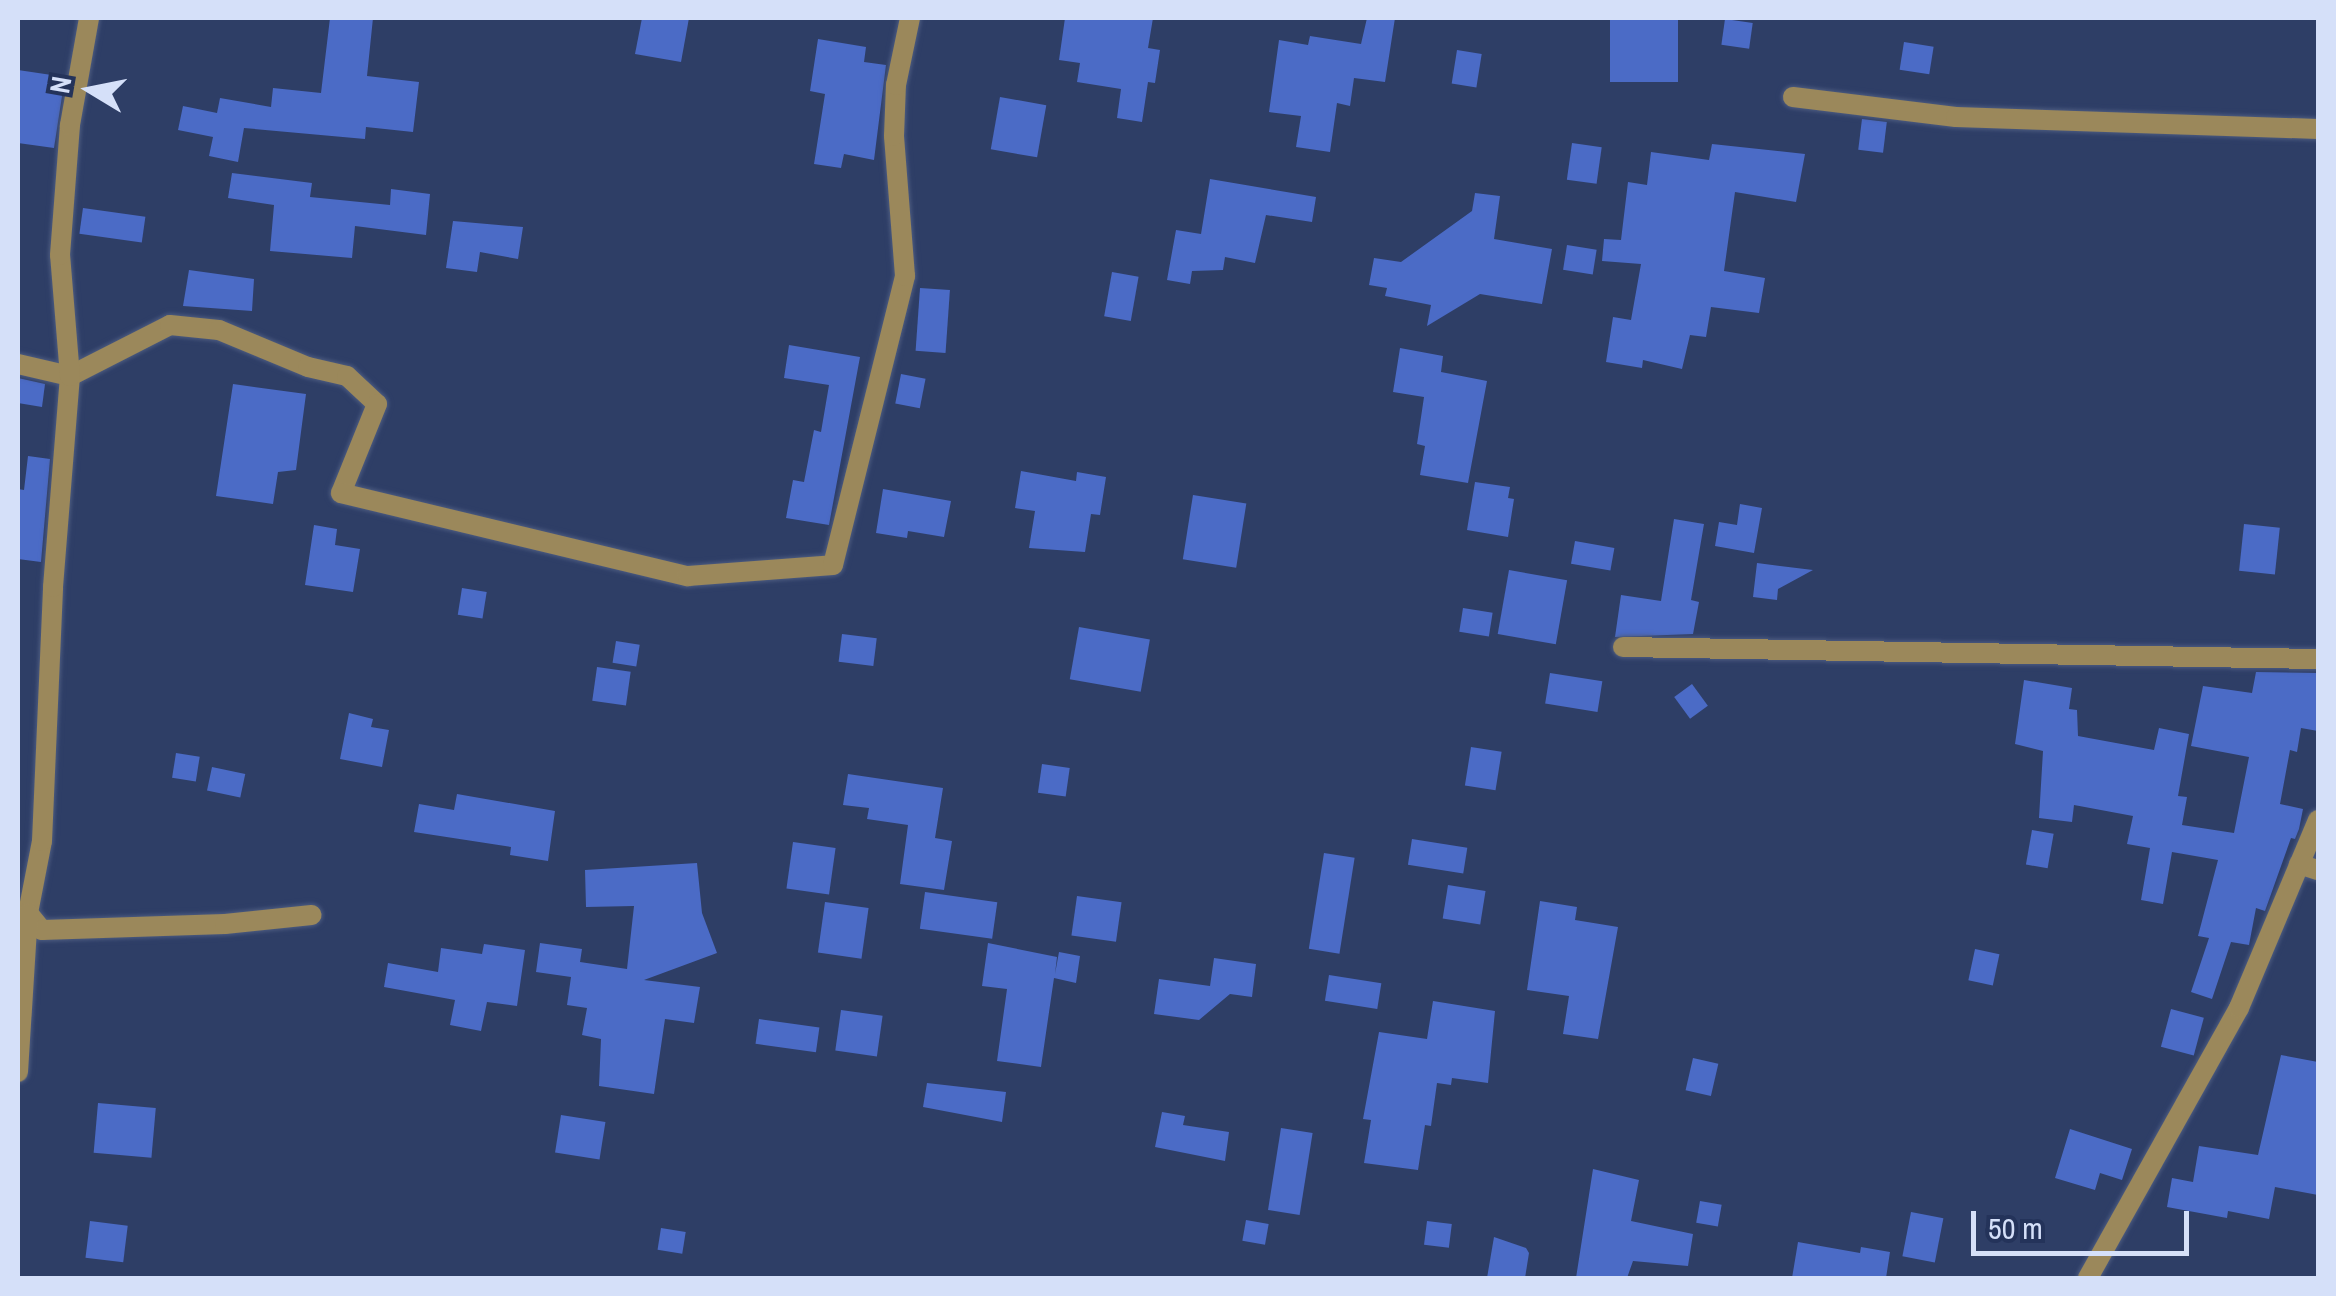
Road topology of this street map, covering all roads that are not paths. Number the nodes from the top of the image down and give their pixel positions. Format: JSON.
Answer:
{"nodes":[{"id":1,"x":89,"y":18,"type":"edge"},
{"id":2,"x":910,"y":18,"type":"edge"},
{"id":3,"x":1793,"y":96,"type":"dead end"},
{"id":4,"x":2318,"y":129,"type":"edge"},
{"id":5,"x":18,"y":364,"type":"edge"},
{"id":6,"x":70,"y":376,"type":"junction"},
{"id":7,"x":1623,"y":647,"type":"dead end"},
{"id":8,"x":2318,"y":659,"type":"edge"},
{"id":9,"x":2318,"y":820,"type":"edge"},
{"id":10,"x":2309,"y":867,"type":"edge"},
{"id":11,"x":23,"y":913,"type":"edge"},
{"id":12,"x":312,"y":915,"type":"dead end"},
{"id":13,"x":18,"y":1072,"type":"edge"},
{"id":14,"x":2088,"y":1278,"type":"edge"}],
"edges":[{"from":1,"to":6,"type":"street"},
{"from":2,"to":6,"type":"street"},
{"from":3,"to":4,"type":"street"},
{"from":5,"to":6,"type":"street"},
{"from":6,"to":11,"type":"street"},
{"from":7,"to":8,"type":"street"},
{"from":9,"to":10,"type":"street"},
{"from":10,"to":14,"type":"street"},
{"from":11,"to":12,"type":"street"},
{"from":11,"to":13,"type":"street"}]}
